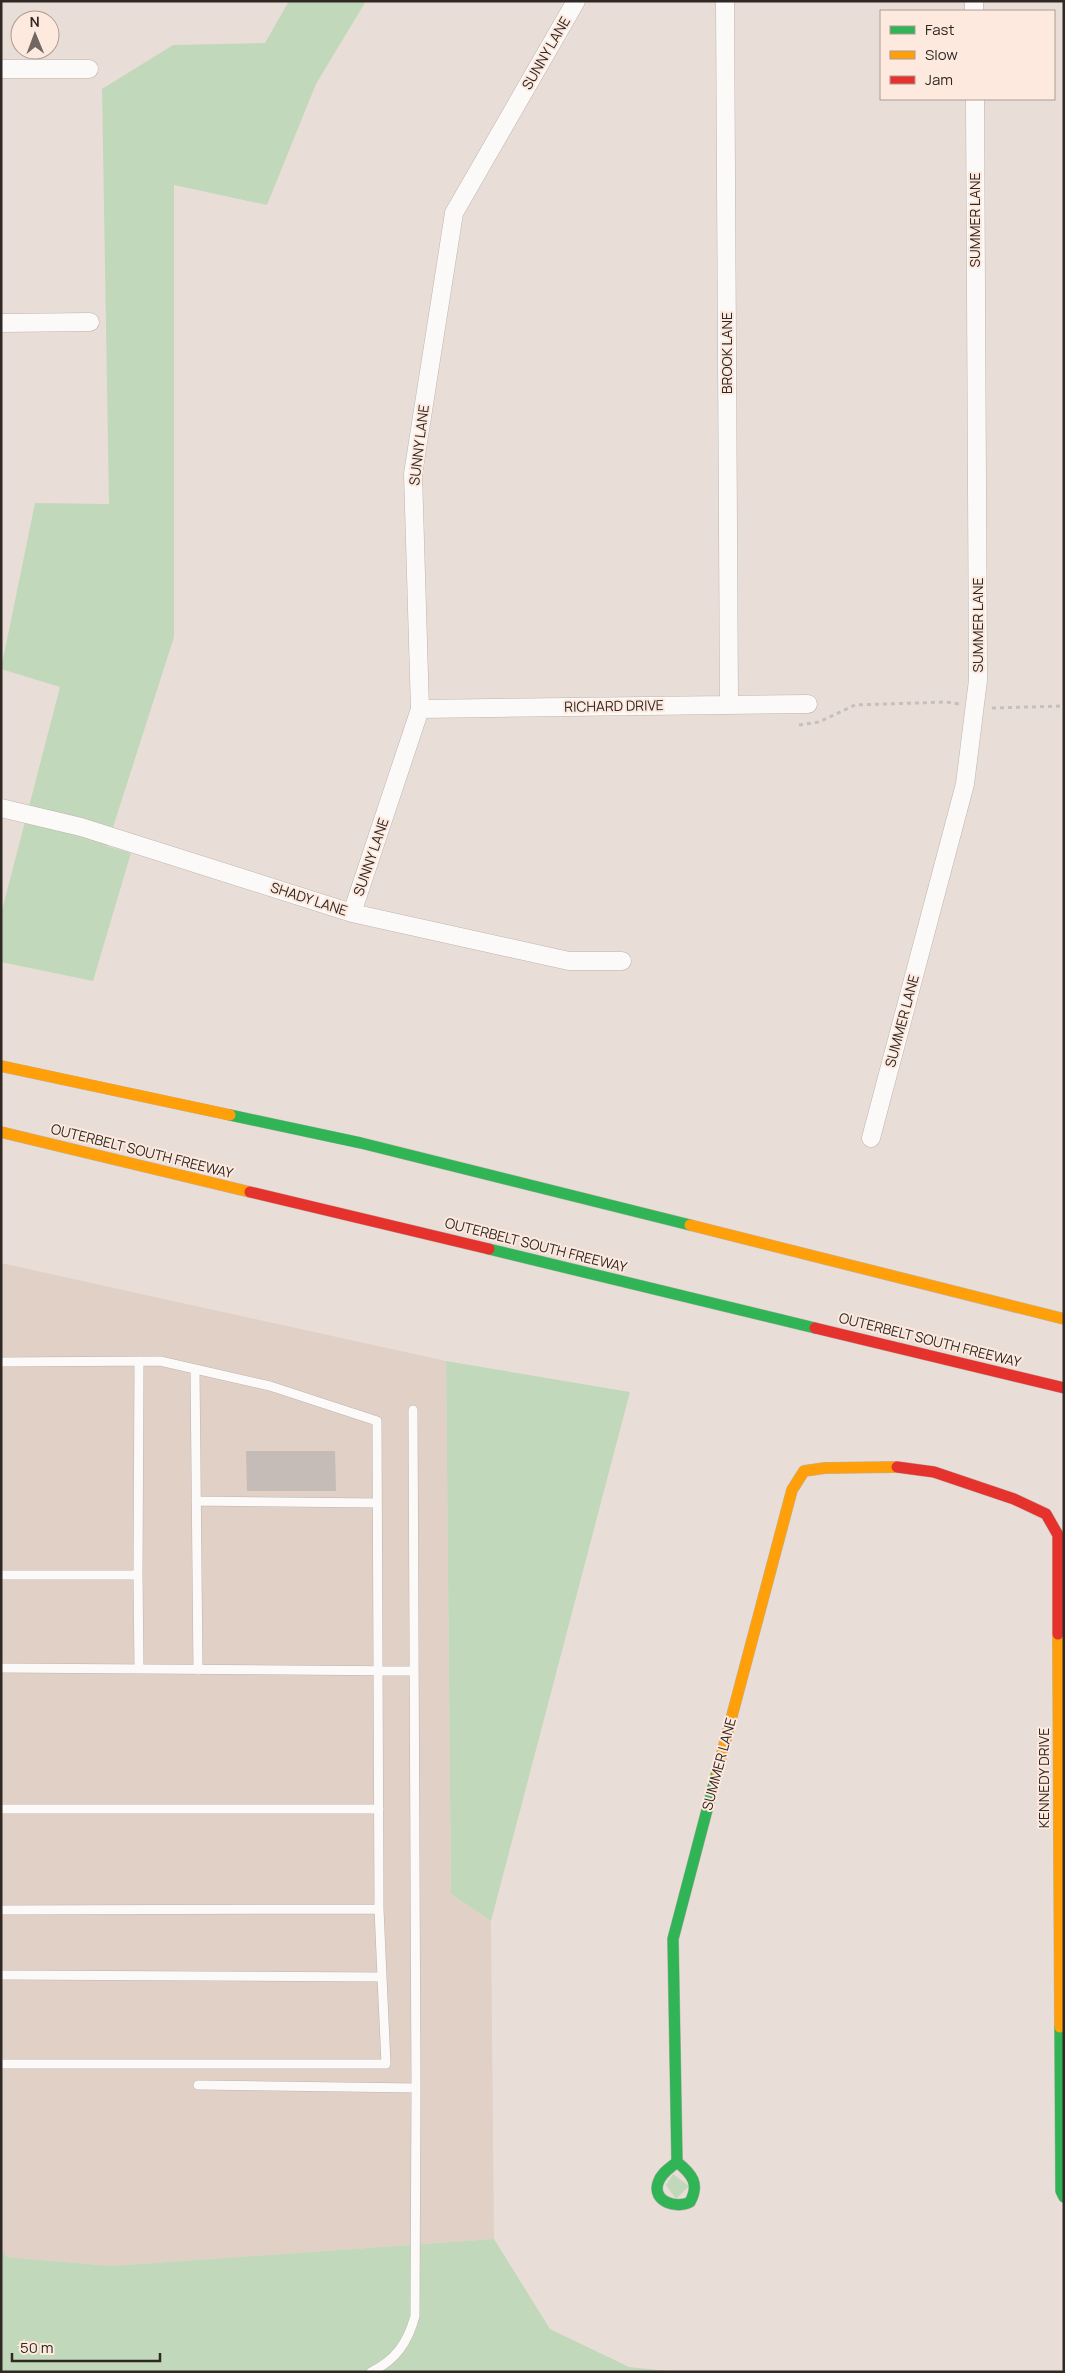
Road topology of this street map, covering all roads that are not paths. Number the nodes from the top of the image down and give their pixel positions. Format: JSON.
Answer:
{"nodes":[{"id":1,"x":576,"y":1,"type":"edge"},
{"id":2,"x":725,"y":1,"type":"edge"},
{"id":3,"x":90,"y":69,"type":"dead end"},
{"id":4,"x":1,"y":70,"type":"edge"},
{"id":5,"x":975,"y":100,"type":"edge"},
{"id":6,"x":90,"y":322,"type":"dead end"},
{"id":7,"x":1,"y":323,"type":"edge"},
{"id":8,"x":729,"y":704,"type":"junction"},
{"id":9,"x":808,"y":704,"type":"dead end"},
{"id":10,"x":420,"y":710,"type":"junction"},
{"id":11,"x":1,"y":808,"type":"edge"},
{"id":12,"x":352,"y":913,"type":"junction"},
{"id":13,"x":622,"y":961,"type":"dead end"},
{"id":14,"x":1,"y":1066,"type":"edge"},
{"id":15,"x":1,"y":1132,"type":"edge"},
{"id":16,"x":871,"y":1138,"type":"dead end"},
{"id":17,"x":1064,"y":1319,"type":"edge"},
{"id":18,"x":138,"y":1361,"type":"junction"},
{"id":19,"x":1,"y":1362,"type":"edge"},
{"id":20,"x":195,"y":1369,"type":"junction"},
{"id":21,"x":1064,"y":1388,"type":"edge"},
{"id":22,"x":413,"y":1410,"type":"dead end"},
{"id":23,"x":902,"y":1467,"type":"joint"},
{"id":24,"x":196,"y":1501,"type":"junction"},
{"id":25,"x":378,"y":1503,"type":"junction"},
{"id":26,"x":1,"y":1575,"type":"edge"},
{"id":27,"x":138,"y":1575,"type":"junction"},
{"id":28,"x":1,"y":1668,"type":"edge"},
{"id":29,"x":139,"y":1669,"type":"junction"},
{"id":30,"x":198,"y":1670,"type":"junction"},
{"id":31,"x":379,"y":1671,"type":"junction"},
{"id":32,"x":414,"y":1671,"type":"junction"},
{"id":33,"x":379,"y":1809,"type":"junction"},
{"id":34,"x":1,"y":1810,"type":"edge"},
{"id":35,"x":1,"y":1910,"type":"edge"},
{"id":36,"x":379,"y":1910,"type":"junction"},
{"id":37,"x":1,"y":1975,"type":"edge"},
{"id":38,"x":382,"y":1976,"type":"junction"},
{"id":39,"x":1,"y":2064,"type":"edge"},
{"id":40,"x":198,"y":2085,"type":"dead end"},
{"id":41,"x":416,"y":2088,"type":"junction"},
{"id":42,"x":677,"y":2162,"type":"dead end"},
{"id":43,"x":1064,"y":2197,"type":"edge"},
{"id":44,"x":371,"y":2372,"type":"edge"}],
"edges":[{"from":1,"to":10,"type":"street","name":"SUNNY LANE"},
{"from":2,"to":8,"type":"street","name":"BROOK LANE"},
{"from":3,"to":4,"type":"street"},
{"from":5,"to":16,"type":"street","name":"SUMMER LANE"},
{"from":6,"to":7,"type":"street"},
{"from":8,"to":9,"type":"street","name":"RICHARD DRIVE"},
{"from":8,"to":10,"type":"street","name":"RICHARD DRIVE"},
{"from":10,"to":12,"type":"street","name":"SUNNY LANE"},
{"from":11,"to":12,"type":"street","name":"SHADY LANE"},
{"from":12,"to":13,"type":"street","name":"SHADY LANE"},
{"from":14,"to":17,"type":"main road"},
{"from":15,"to":21,"type":"main road","name":"OUTERBELT SOUTH FREEWAY"},
{"from":18,"to":19,"type":"lane"},
{"from":18,"to":20,"type":"lane"},
{"from":18,"to":27,"type":"lane"},
{"from":20,"to":24,"type":"lane"},
{"from":20,"to":25,"type":"lane"},
{"from":22,"to":32,"type":"lane"},
{"from":23,"to":42,"type":"main road","name":"SUMMER LANE"},
{"from":23,"to":43,"type":"main road","name":"KENNEDY DRIVE"},
{"from":24,"to":25,"type":"lane"},
{"from":24,"to":30,"type":"lane"},
{"from":25,"to":31,"type":"lane"},
{"from":26,"to":27,"type":"lane"},
{"from":27,"to":29,"type":"lane"},
{"from":28,"to":29,"type":"lane"},
{"from":29,"to":30,"type":"lane"},
{"from":30,"to":31,"type":"lane"},
{"from":31,"to":32,"type":"lane"},
{"from":31,"to":33,"type":"lane"},
{"from":32,"to":41,"type":"lane"},
{"from":33,"to":34,"type":"lane"},
{"from":33,"to":36,"type":"lane"},
{"from":35,"to":36,"type":"lane"},
{"from":36,"to":38,"type":"lane"},
{"from":37,"to":38,"type":"lane"},
{"from":38,"to":39,"type":"lane"},
{"from":40,"to":41,"type":"lane"},
{"from":41,"to":44,"type":"lane"}]}
